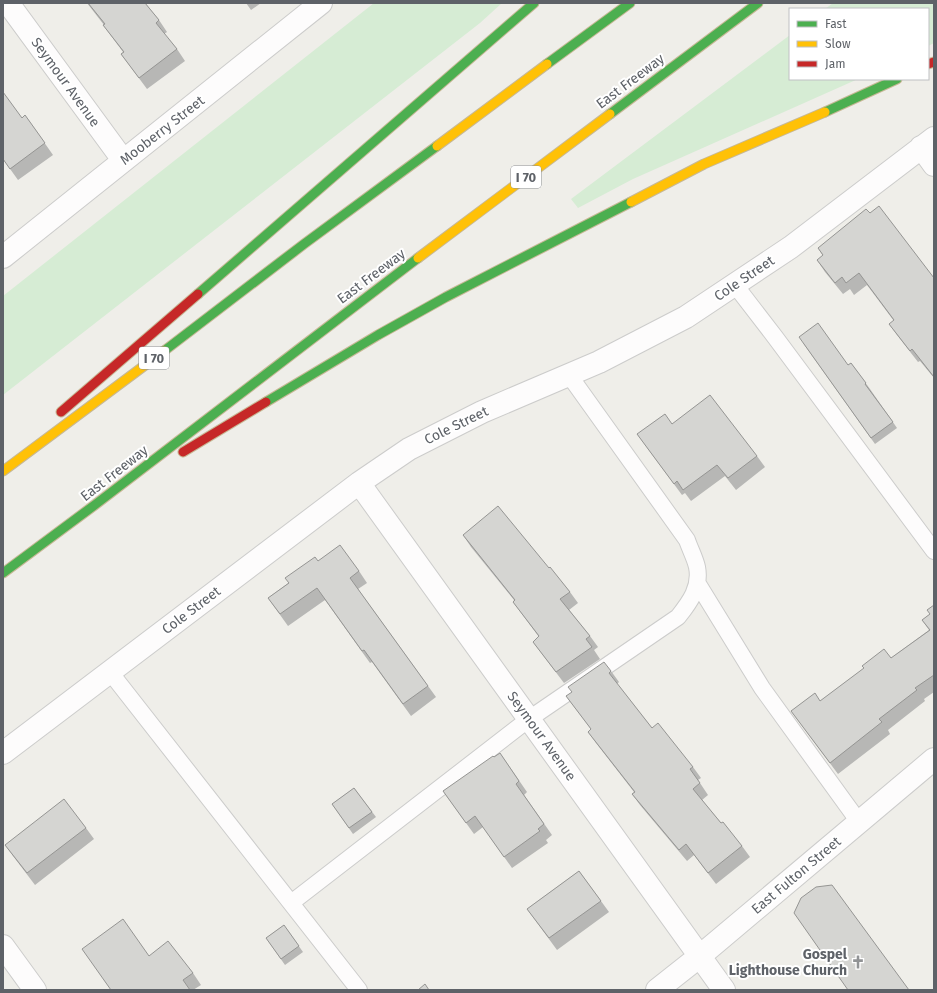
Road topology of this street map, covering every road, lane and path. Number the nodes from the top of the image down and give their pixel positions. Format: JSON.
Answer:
{"nodes":[{"id":1,"x":8,"y":3,"type":"edge"},
{"id":2,"x":534,"y":3,"type":"edge"},
{"id":3,"x":630,"y":3,"type":"edge"},
{"id":4,"x":758,"y":3,"type":"edge"},
{"id":5,"x":310,"y":6,"type":"edge"},
{"id":6,"x":895,"y":80,"type":"edge"},
{"id":7,"x":928,"y":142,"type":"edge"},
{"id":8,"x":123,"y":160,"type":"junction"},
{"id":9,"x":934,"y":165,"type":"edge"},
{"id":10,"x":3,"y":257,"type":"edge"},
{"id":11,"x":735,"y":285,"type":"junction"},
{"id":12,"x":569,"y":375,"type":"junction"},
{"id":13,"x":51,"y":420,"type":"dead end"},
{"id":14,"x":21,"y":446,"type":"dead end"},
{"id":15,"x":176,"y":456,"type":"dead end"},
{"id":16,"x":3,"y":462,"type":"edge"},
{"id":17,"x":163,"y":464,"type":"dead end"},
{"id":18,"x":3,"y":471,"type":"edge"},
{"id":19,"x":359,"y":483,"type":"junction"},
{"id":20,"x":96,"y":504,"type":"junction"},
{"id":21,"x":934,"y":551,"type":"edge"},
{"id":22,"x":3,"y":573,"type":"edge"},
{"id":23,"x":698,"y":584,"type":"junction"},
{"id":24,"x":110,"y":672,"type":"junction"},
{"id":25,"x":529,"y":719,"type":"junction"},
{"id":26,"x":3,"y":753,"type":"edge"},
{"id":27,"x":934,"y":759,"type":"edge"},
{"id":28,"x":859,"y":822,"type":"junction"},
{"id":29,"x":291,"y":903,"type":"junction"},
{"id":30,"x":3,"y":946,"type":"edge"},
{"id":31,"x":700,"y":956,"type":"junction"},
{"id":32,"x":35,"y":990,"type":"edge"},
{"id":33,"x":359,"y":990,"type":"edge"},
{"id":34,"x":657,"y":990,"type":"edge"},
{"id":35,"x":724,"y":990,"type":"edge"}],
"edges":[{"from":1,"to":8,"type":"street","name":"Seymour Avenue"},
{"from":2,"to":13,"type":"highway"},
{"from":3,"to":18,"type":"highway","number":"I 70"},
{"from":4,"to":20,"type":"highway","name":"East Freeway","number":"I 70"},
{"from":5,"to":8,"type":"street","name":"Mooberry Street"},
{"from":6,"to":15,"type":"highway"},
{"from":7,"to":9,"type":"street"},
{"from":7,"to":11,"type":"street","name":"Cole Street"},
{"from":8,"to":10,"type":"street","name":"Mooberry Street"},
{"from":11,"to":12,"type":"street","name":"Cole Street"},
{"from":11,"to":21,"type":"lane"},
{"from":12,"to":19,"type":"street","name":"Cole Street"},
{"from":12,"to":23,"type":"lane"},
{"from":14,"to":16,"type":"highway"},
{"from":17,"to":20,"type":"highway"},
{"from":19,"to":24,"type":"street","name":"Cole Street"},
{"from":19,"to":25,"type":"street","name":"Seymour Avenue"},
{"from":20,"to":22,"type":"highway","name":"East Freeway","number":"I 70"},
{"from":23,"to":25,"type":"lane"},
{"from":23,"to":28,"type":"lane"},
{"from":24,"to":26,"type":"street","name":"Cole Street"},
{"from":24,"to":29,"type":"lane"},
{"from":25,"to":29,"type":"lane"},
{"from":25,"to":31,"type":"street","name":"Seymour Avenue"},
{"from":27,"to":28,"type":"street","name":"East Fulton Street"},
{"from":28,"to":31,"type":"street","name":"East Fulton Street"},
{"from":29,"to":33,"type":"lane"},
{"from":30,"to":32,"type":"street"},
{"from":31,"to":34,"type":"street","name":"East Fulton Street"},
{"from":31,"to":35,"type":"street","name":"Seymour Avenue"}]}
